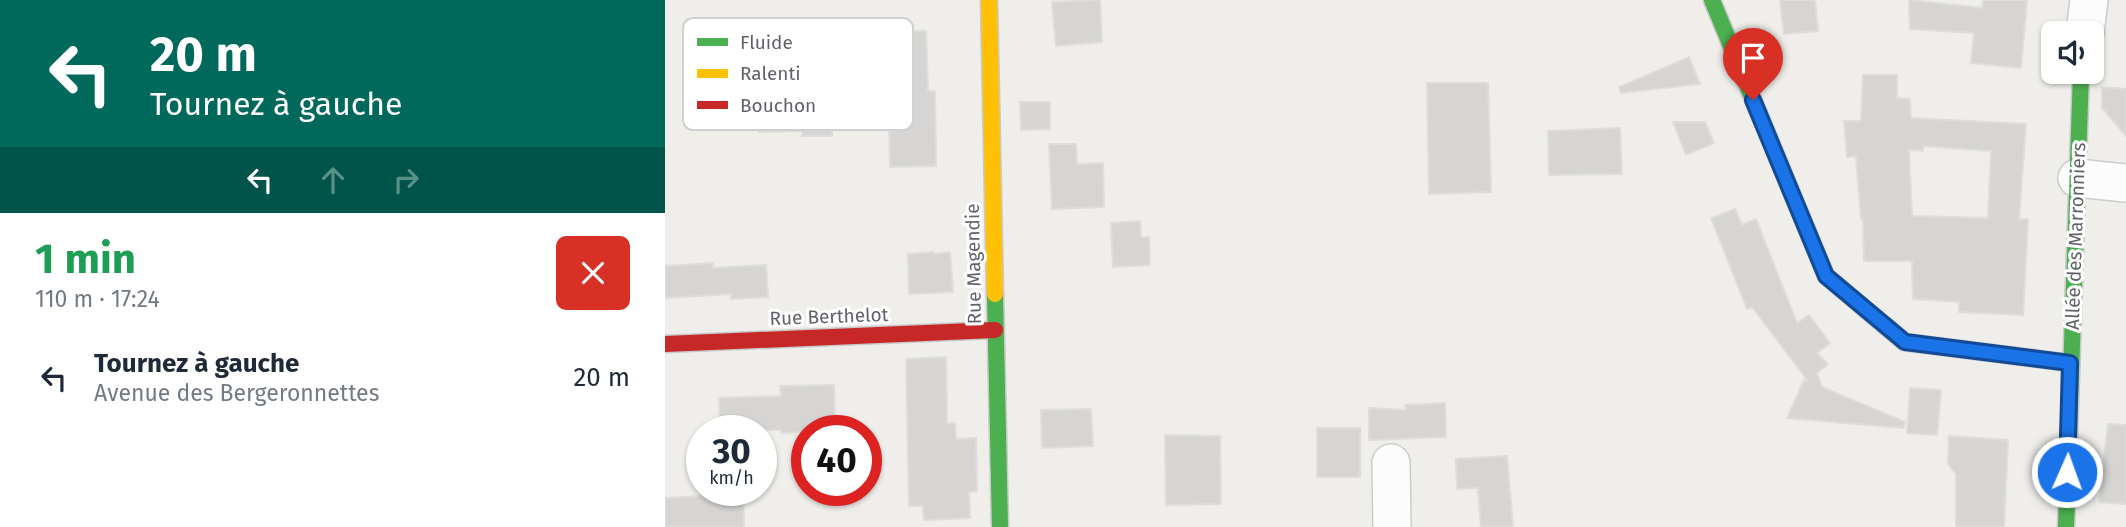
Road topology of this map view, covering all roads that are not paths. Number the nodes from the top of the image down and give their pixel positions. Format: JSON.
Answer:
{"nodes":[{"id":1,"x":989,"y":0,"type":"edge"},
{"id":2,"x":1712,"y":0,"type":"edge"},
{"id":3,"x":2089,"y":0,"type":"edge"},
{"id":4,"x":2086,"y":21,"type":"edge"},
{"id":5,"x":2081,"y":84,"type":"edge"},
{"id":6,"x":2077,"y":178,"type":"junction"},
{"id":7,"x":2126,"y":183,"type":"edge"},
{"id":8,"x":995,"y":330,"type":"junction"},
{"id":9,"x":665,"y":344,"type":"edge"},
{"id":10,"x":2070,"y":363,"type":"junction"},
{"id":11,"x":1391,"y":463,"type":"dead end"},
{"id":12,"x":1000,"y":527,"type":"edge"},
{"id":13,"x":1392,"y":527,"type":"edge"},
{"id":14,"x":2066,"y":527,"type":"edge"}],
"edges":[{"from":1,"to":8,"type":"street","name":"Rue Magendie"},
{"from":2,"to":10,"type":"street"},
{"from":3,"to":4,"type":"street"},
{"from":5,"to":6,"type":"street","name":"Allée des Marronniers"},
{"from":6,"to":7,"type":"street"},
{"from":6,"to":10,"type":"street","name":"Allée des Marronniers"},
{"from":8,"to":9,"type":"street","name":"Rue Berthelot"},
{"from":8,"to":12,"type":"street","name":"Rue Magendie"},
{"from":10,"to":14,"type":"street","name":"Allée des Marronniers"},
{"from":11,"to":13,"type":"street"}]}
